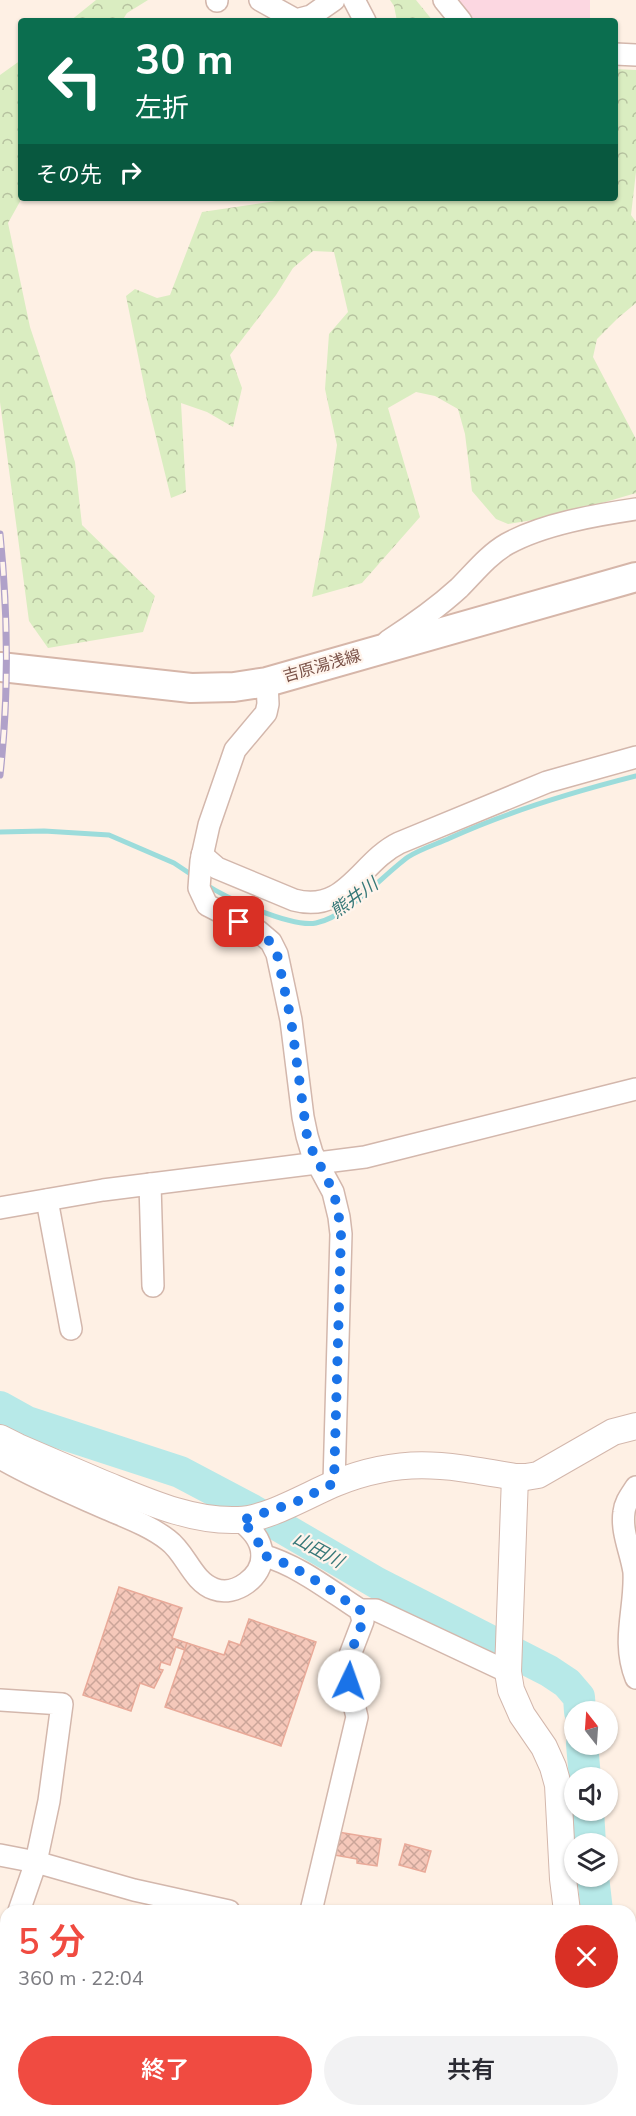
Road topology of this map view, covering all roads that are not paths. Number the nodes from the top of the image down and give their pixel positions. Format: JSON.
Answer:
{"nodes":[{"id":1,"x":260,"y":0,"type":"edge"},
{"id":2,"x":334,"y":0,"type":"edge"},
{"id":3,"x":354,"y":0,"type":"edge"},
{"id":4,"x":444,"y":0,"type":"edge"},
{"id":5,"x":292,"y":18,"type":"edge"},
{"id":6,"x":304,"y":18,"type":"edge"},
{"id":7,"x":363,"y":18,"type":"edge"},
{"id":8,"x":459,"y":18,"type":"edge"},
{"id":9,"x":618,"y":54,"type":"edge"},
{"id":10,"x":636,"y":55,"type":"edge"},
{"id":11,"x":636,"y":509,"type":"edge"},
{"id":12,"x":636,"y":577,"type":"edge"},
{"id":13,"x":368,"y":654,"type":"junction"},
{"id":14,"x":0,"y":667,"type":"edge"},
{"id":15,"x":267,"y":682,"type":"junction"},
{"id":16,"x":636,"y":757,"type":"edge"},
{"id":17,"x":202,"y":855,"type":"junction"},
{"id":18,"x":636,"y":1089,"type":"edge"},
{"id":19,"x":318,"y":1164,"type":"junction"},
{"id":20,"x":150,"y":1184,"type":"junction"},
{"id":21,"x":47,"y":1200,"type":"junction"},
{"id":22,"x":0,"y":1208,"type":"edge"},
{"id":23,"x":153,"y":1286,"type":"dead end"},
{"id":24,"x":71,"y":1329,"type":"dead end"},
{"id":25,"x":636,"y":1426,"type":"edge"},
{"id":26,"x":0,"y":1438,"type":"edge"},
{"id":27,"x":0,"y":1458,"type":"edge"},
{"id":28,"x":515,"y":1477,"type":"junction"},
{"id":29,"x":334,"y":1483,"type":"junction"},
{"id":30,"x":636,"y":1487,"type":"edge"},
{"id":31,"x":240,"y":1521,"type":"junction"},
{"id":32,"x":262,"y":1555,"type":"junction"},
{"id":33,"x":360,"y":1610,"type":"junction"},
{"id":34,"x":508,"y":1672,"type":"junction"},
{"id":35,"x":636,"y":1678,"type":"edge"},
{"id":36,"x":0,"y":1700,"type":"edge"},
{"id":37,"x":0,"y":1855,"type":"edge"},
{"id":38,"x":36,"y":1862,"type":"junction"},
{"id":39,"x":21,"y":1905,"type":"edge"},
{"id":40,"x":202,"y":1905,"type":"edge"},
{"id":41,"x":311,"y":1905,"type":"edge"},
{"id":42,"x":566,"y":1905,"type":"edge"}],
"edges":[{"from":1,"to":5,"type":"street"},
{"from":2,"to":6,"type":"street"},
{"from":3,"to":7,"type":"street"},
{"from":4,"to":8,"type":"street"},
{"from":9,"to":10,"type":"street"},
{"from":11,"to":13,"type":"street"},
{"from":12,"to":13,"type":"main road","name":"吉原湯浅線"},
{"from":13,"to":15,"type":"main road","name":"吉原湯浅線"},
{"from":14,"to":15,"type":"main road","name":"吉原湯浅線"},
{"from":15,"to":17,"type":"street"},
{"from":16,"to":17,"type":"street"},
{"from":17,"to":19,"type":"street"},
{"from":18,"to":19,"type":"street"},
{"from":19,"to":20,"type":"street"},
{"from":19,"to":29,"type":"street"},
{"from":20,"to":21,"type":"street"},
{"from":20,"to":23,"type":"street"},
{"from":21,"to":22,"type":"street"},
{"from":21,"to":24,"type":"street"},
{"from":25,"to":28,"type":"street"},
{"from":26,"to":31,"type":"street"},
{"from":27,"to":32,"type":"street"},
{"from":28,"to":29,"type":"street"},
{"from":28,"to":34,"type":"street"},
{"from":29,"to":31,"type":"street"},
{"from":30,"to":35,"type":"street"},
{"from":31,"to":32,"type":"street"},
{"from":32,"to":33,"type":"street"},
{"from":33,"to":34,"type":"street"},
{"from":33,"to":41,"type":"street"},
{"from":34,"to":42,"type":"street"},
{"from":36,"to":38,"type":"street"},
{"from":37,"to":38,"type":"street"},
{"from":38,"to":39,"type":"street"},
{"from":38,"to":40,"type":"street"}]}
